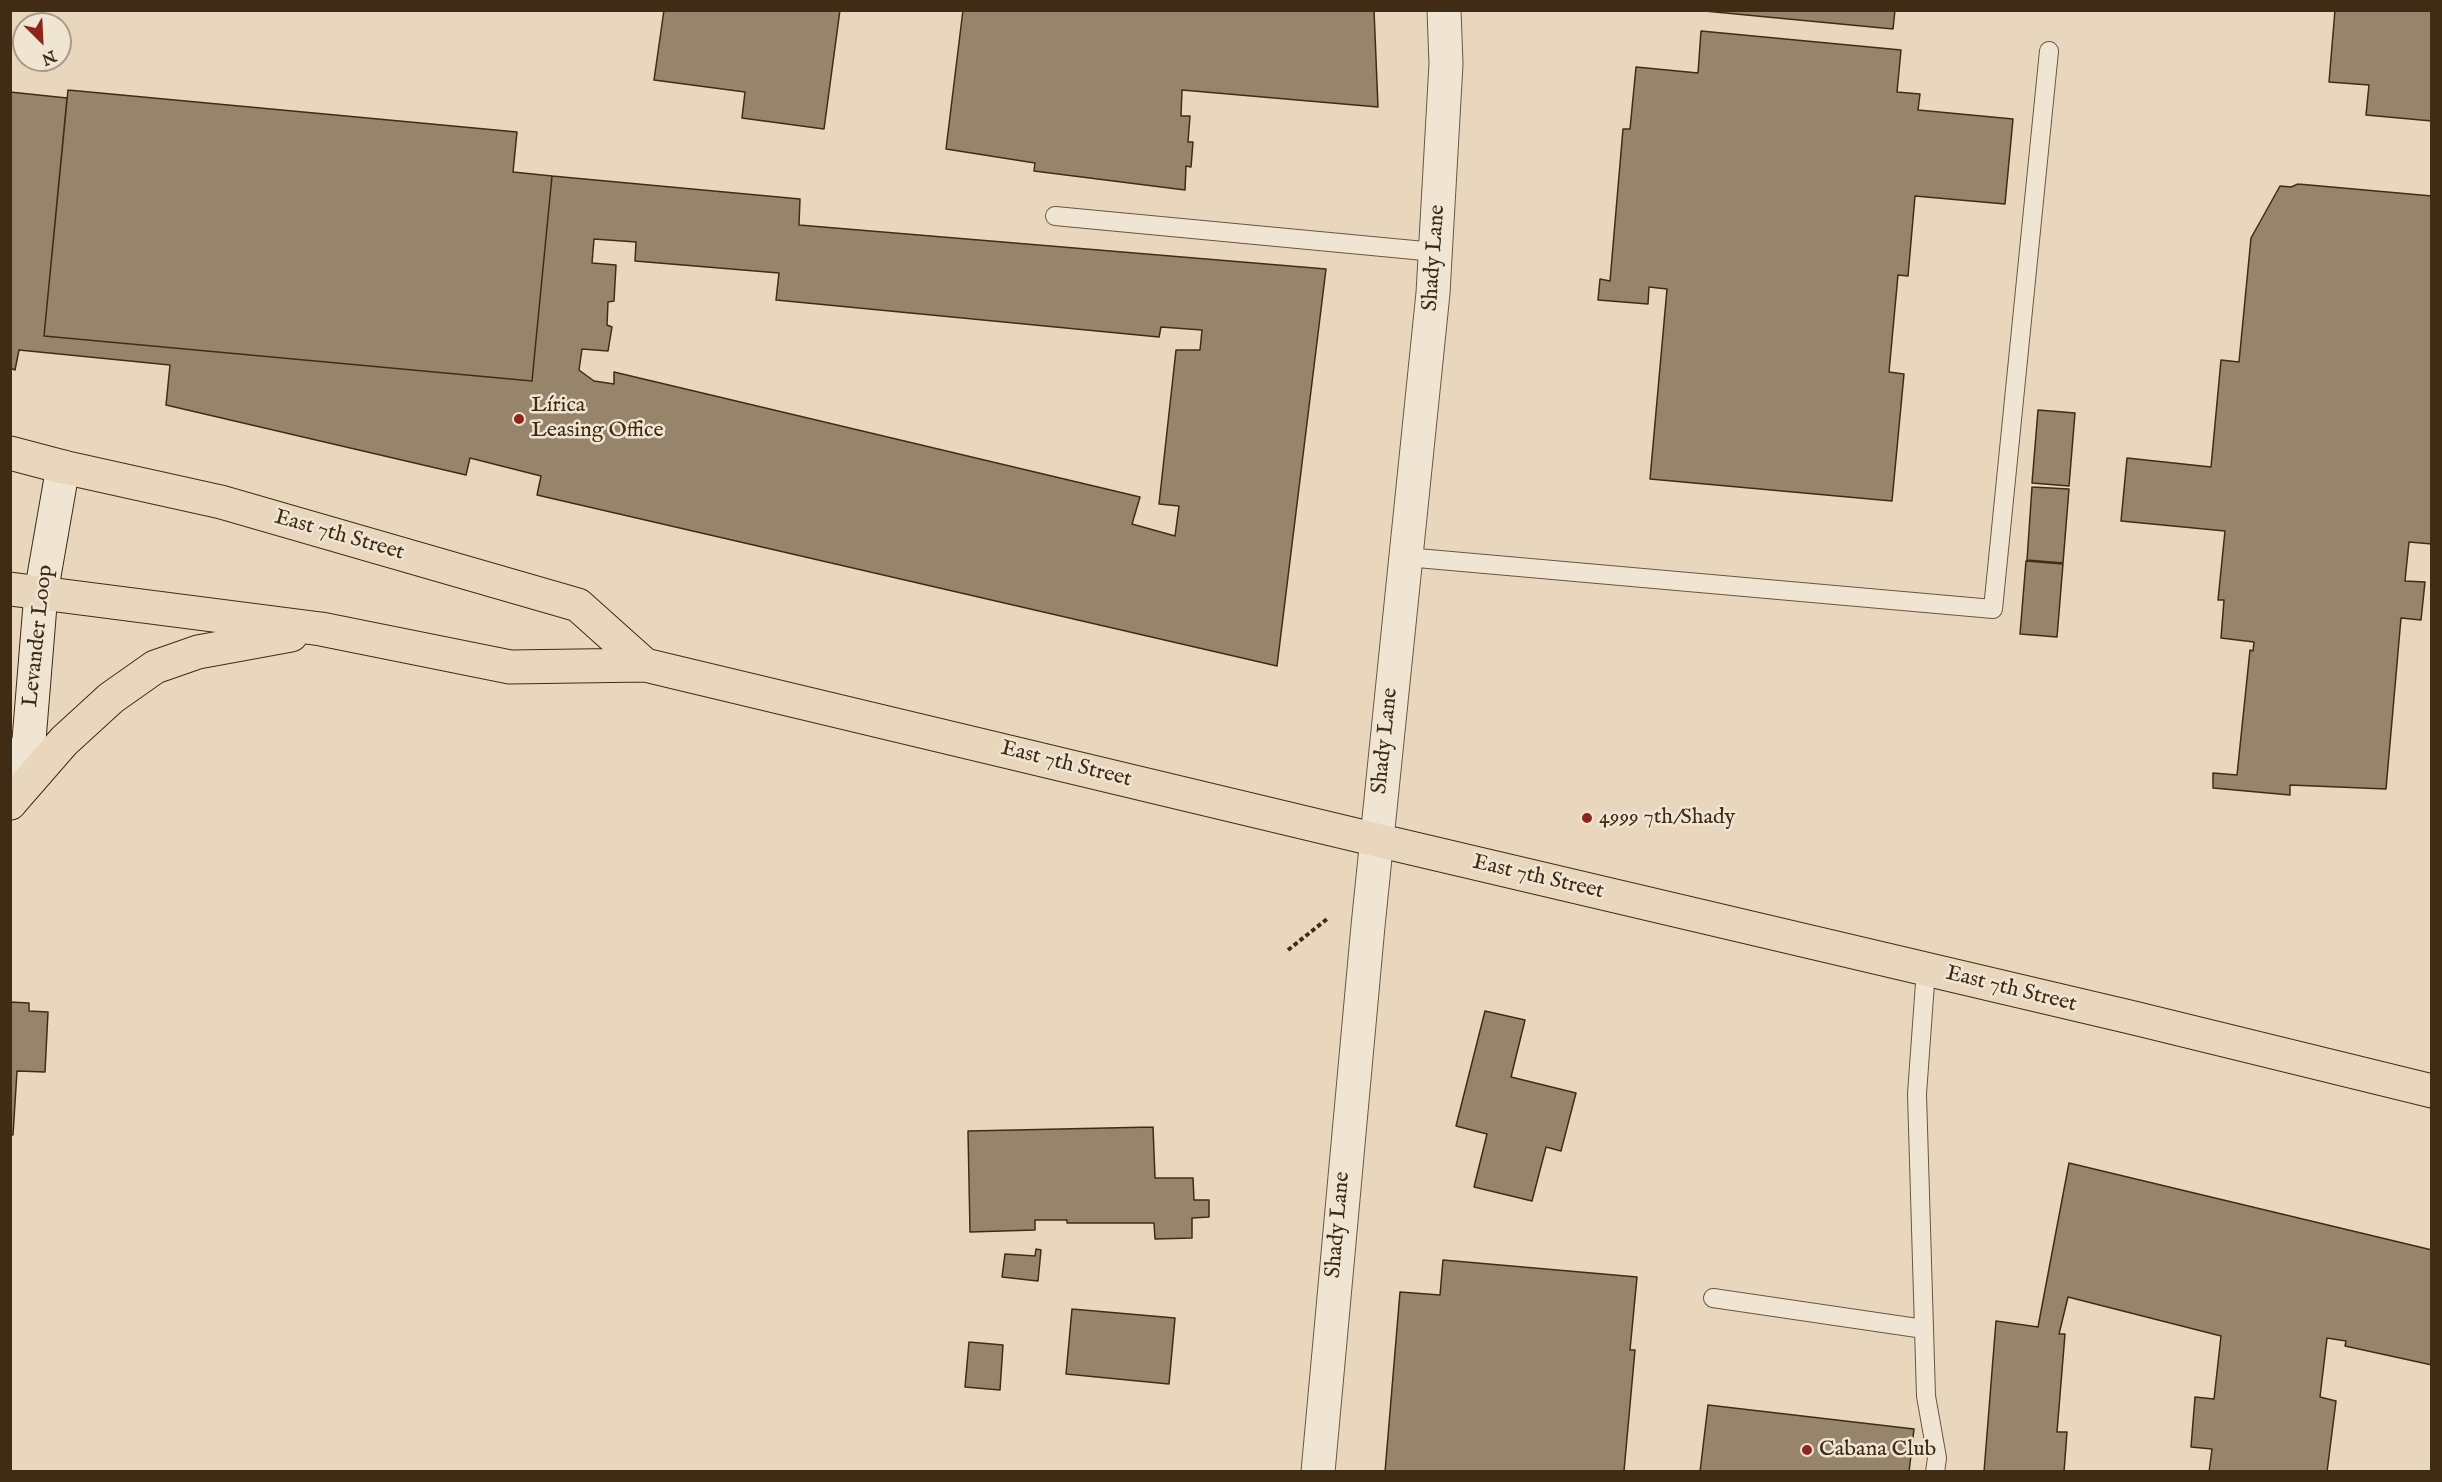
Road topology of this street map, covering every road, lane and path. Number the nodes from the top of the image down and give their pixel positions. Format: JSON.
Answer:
{"nodes":[{"id":1,"x":1444,"y":10,"type":"edge"},
{"id":2,"x":2049,"y":51,"type":"dead end"},
{"id":3,"x":1055,"y":216,"type":"dead end"},
{"id":4,"x":1435,"y":252,"type":"junction"},
{"id":5,"x":10,"y":453,"type":"edge"},
{"id":6,"x":63,"y":467,"type":"junction"},
{"id":7,"x":1406,"y":557,"type":"junction"},
{"id":8,"x":26,"y":591,"type":"edge"},
{"id":9,"x":321,"y":629,"type":"junction"},
{"id":10,"x":645,"y":664,"type":"junction"},
{"id":11,"x":10,"y":803,"type":"edge"},
{"id":12,"x":1377,"y":840,"type":"junction"},
{"id":13,"x":1328,"y":919,"type":"dead end"},
{"id":14,"x":1288,"y":950,"type":"dead end"},
{"id":15,"x":1926,"y":969,"type":"junction"},
{"id":16,"x":2432,"y":1091,"type":"edge"},
{"id":17,"x":1713,"y":1299,"type":"dead end"},
{"id":18,"x":1924,"y":1329,"type":"junction"},
{"id":19,"x":1318,"y":1472,"type":"edge"},
{"id":20,"x":1935,"y":1472,"type":"edge"}],
"edges":[{"from":1,"to":4,"type":"street","name":"Shady Lane"},
{"from":2,"to":7,"type":"lane"},
{"from":3,"to":4,"type":"lane"},
{"from":4,"to":7,"type":"street","name":"Shady Lane"},
{"from":5,"to":6,"type":"main road","name":"East 7th Street"},
{"from":6,"to":8,"type":"street","name":"Levander Loop"},
{"from":6,"to":10,"type":"main road","name":"East 7th Street"},
{"from":7,"to":12,"type":"street","name":"Shady Lane"},
{"from":8,"to":9,"type":"main road","name":"East 7th Street"},
{"from":8,"to":11,"type":"street","name":"Levander Loop"},
{"from":9,"to":10,"type":"main road","name":"East 7th Street"},
{"from":9,"to":11,"type":"main road"},
{"from":10,"to":12,"type":"main road","name":"East 7th Street"},
{"from":12,"to":15,"type":"main road","name":"East 7th Street"},
{"from":12,"to":19,"type":"street","name":"Shady Lane"},
{"from":13,"to":14,"type":"path"},
{"from":15,"to":16,"type":"main road","name":"East 7th Street"},
{"from":15,"to":18,"type":"lane"},
{"from":17,"to":18,"type":"lane"},
{"from":18,"to":20,"type":"lane"}]}
